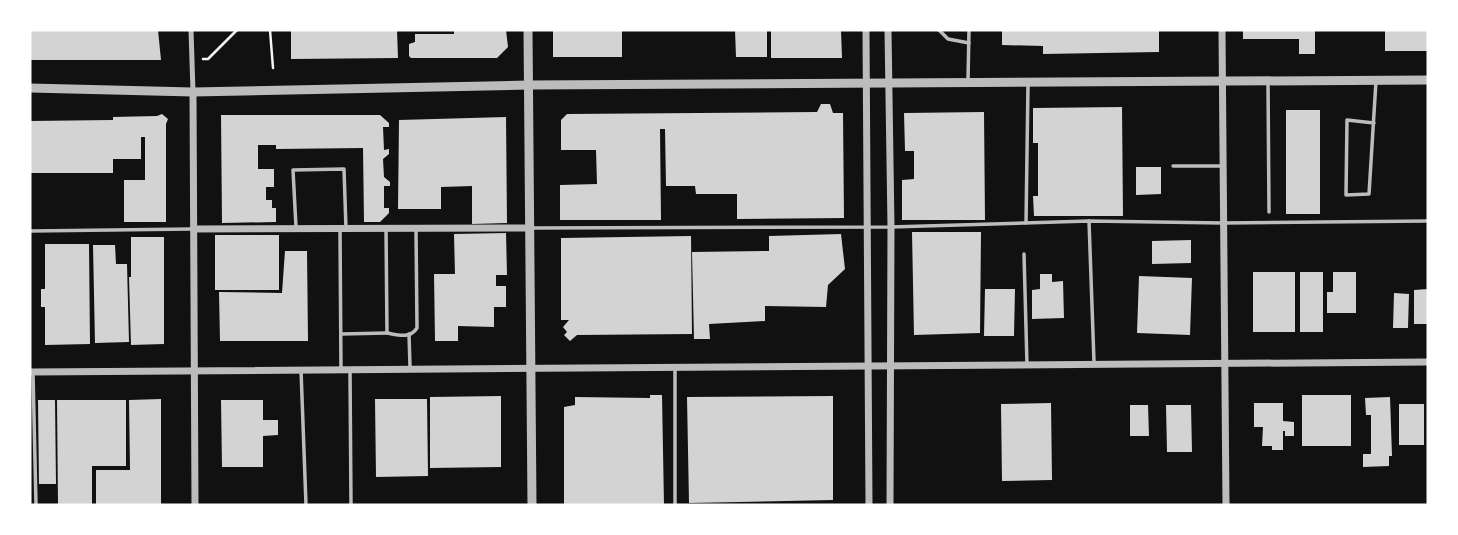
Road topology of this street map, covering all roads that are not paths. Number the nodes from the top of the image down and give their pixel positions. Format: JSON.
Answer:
{"nodes":[{"id":1,"x":191,"y":30,"type":"edge"},
{"id":2,"x":528,"y":30,"type":"edge"},
{"id":3,"x":866,"y":30,"type":"edge"},
{"id":4,"x":888,"y":30,"type":"edge"},
{"id":5,"x":939,"y":30,"type":"edge"},
{"id":6,"x":969,"y":30,"type":"edge"},
{"id":7,"x":1222,"y":30,"type":"edge"},
{"id":8,"x":969,"y":43,"type":"junction"},
{"id":9,"x":1268,"y":80,"type":"junction"},
{"id":10,"x":1376,"y":80,"type":"junction"},
{"id":11,"x":1428,"y":80,"type":"edge"},
{"id":12,"x":1222,"y":81,"type":"junction"},
{"id":13,"x":1028,"y":82,"type":"junction"},
{"id":14,"x":866,"y":83,"type":"junction"},
{"id":15,"x":888,"y":83,"type":"junction"},
{"id":16,"x":968,"y":83,"type":"junction"},
{"id":17,"x":528,"y":85,"type":"junction"},
{"id":18,"x":30,"y":88,"type":"edge"},
{"id":19,"x":193,"y":92,"type":"junction"},
{"id":20,"x":1374,"y":123,"type":"junction"},
{"id":21,"x":1173,"y":166,"type":"dead end"},
{"id":22,"x":1223,"y":166,"type":"junction"},
{"id":23,"x":1269,"y":212,"type":"dead end"},
{"id":24,"x":1089,"y":221,"type":"junction"},
{"id":25,"x":1428,"y":221,"type":"edge"},
{"id":26,"x":1026,"y":223,"type":"junction"},
{"id":27,"x":1223,"y":223,"type":"junction"},
{"id":28,"x":866,"y":226,"type":"junction"},
{"id":29,"x":891,"y":227,"type":"junction"},
{"id":30,"x":529,"y":228,"type":"junction"},
{"id":31,"x":193,"y":229,"type":"junction"},
{"id":32,"x":296,"y":229,"type":"junction"},
{"id":33,"x":343,"y":229,"type":"junction"},
{"id":34,"x":386,"y":229,"type":"junction"},
{"id":35,"x":416,"y":229,"type":"junction"},
{"id":36,"x":30,"y":231,"type":"edge"},
{"id":37,"x":1024,"y":254,"type":"dead end"},
{"id":38,"x":387,"y":333,"type":"junction"},
{"id":39,"x":341,"y":334,"type":"junction"},
{"id":40,"x":409,"y":334,"type":"junction"},
{"id":41,"x":1428,"y":362,"type":"edge"},
{"id":42,"x":1226,"y":363,"type":"junction"},
{"id":43,"x":1094,"y":364,"type":"junction"},
{"id":44,"x":1027,"y":365,"type":"junction"},
{"id":45,"x":868,"y":366,"type":"junction"},
{"id":46,"x":891,"y":366,"type":"junction"},
{"id":47,"x":675,"y":368,"type":"junction"},
{"id":48,"x":410,"y":369,"type":"junction"},
{"id":49,"x":531,"y":369,"type":"junction"},
{"id":50,"x":301,"y":370,"type":"junction"},
{"id":51,"x":341,"y":370,"type":"junction"},
{"id":52,"x":350,"y":370,"type":"junction"},
{"id":53,"x":196,"y":371,"type":"junction"},
{"id":54,"x":31,"y":372,"type":"edge"},
{"id":55,"x":36,"y":505,"type":"edge"},
{"id":56,"x":195,"y":505,"type":"edge"},
{"id":57,"x":306,"y":505,"type":"edge"},
{"id":58,"x":351,"y":505,"type":"edge"},
{"id":59,"x":532,"y":505,"type":"edge"},
{"id":60,"x":676,"y":505,"type":"edge"},
{"id":61,"x":869,"y":505,"type":"edge"},
{"id":62,"x":890,"y":505,"type":"edge"},
{"id":63,"x":1226,"y":505,"type":"edge"}],
"edges":[{"from":1,"to":19,"type":"street"},
{"from":2,"to":17,"type":"street"},
{"from":3,"to":14,"type":"street"},
{"from":4,"to":15,"type":"street"},
{"from":5,"to":8,"type":"lane"},
{"from":6,"to":8,"type":"lane"},
{"from":7,"to":12,"type":"street"},
{"from":8,"to":16,"type":"lane"},
{"from":9,"to":10,"type":"street"},
{"from":9,"to":12,"type":"street"},
{"from":9,"to":23,"type":"lane"},
{"from":10,"to":11,"type":"street"},
{"from":10,"to":20,"type":"lane"},
{"from":12,"to":13,"type":"street"},
{"from":12,"to":22,"type":"street"},
{"from":13,"to":16,"type":"street"},
{"from":13,"to":26,"type":"lane"},
{"from":14,"to":15,"type":"street"},
{"from":14,"to":17,"type":"street"},
{"from":14,"to":28,"type":"street"},
{"from":15,"to":16,"type":"street"},
{"from":15,"to":29,"type":"street"},
{"from":17,"to":19,"type":"street"},
{"from":17,"to":30,"type":"street"},
{"from":18,"to":19,"type":"street"},
{"from":19,"to":31,"type":"street"},
{"from":20,"to":20,"type":"lane"},
{"from":21,"to":22,"type":"lane"},
{"from":22,"to":27,"type":"street"},
{"from":24,"to":26,"type":"lane"},
{"from":24,"to":27,"type":"lane"},
{"from":24,"to":43,"type":"lane"},
{"from":25,"to":27,"type":"lane"},
{"from":26,"to":29,"type":"lane"},
{"from":27,"to":42,"type":"street"},
{"from":28,"to":29,"type":"lane"},
{"from":28,"to":30,"type":"lane"},
{"from":28,"to":45,"type":"street"},
{"from":29,"to":46,"type":"street"},
{"from":30,"to":35,"type":"street"},
{"from":30,"to":49,"type":"street"},
{"from":31,"to":32,"type":"street"},
{"from":31,"to":36,"type":"lane"},
{"from":31,"to":53,"type":"street"},
{"from":32,"to":33,"type":"street"},
{"from":32,"to":33,"type":"lane"},
{"from":33,"to":34,"type":"street"},
{"from":33,"to":39,"type":"lane"},
{"from":34,"to":35,"type":"street"},
{"from":34,"to":38,"type":"lane"},
{"from":35,"to":40,"type":"lane"},
{"from":37,"to":44,"type":"lane"},
{"from":38,"to":39,"type":"lane"},
{"from":38,"to":40,"type":"lane"},
{"from":39,"to":51,"type":"lane"},
{"from":40,"to":48,"type":"lane"},
{"from":41,"to":42,"type":"street"},
{"from":42,"to":43,"type":"street"},
{"from":42,"to":63,"type":"street"},
{"from":43,"to":44,"type":"street"},
{"from":44,"to":46,"type":"street"},
{"from":45,"to":46,"type":"street"},
{"from":45,"to":47,"type":"street"},
{"from":45,"to":61,"type":"street"},
{"from":46,"to":62,"type":"street"},
{"from":47,"to":49,"type":"street"},
{"from":47,"to":60,"type":"lane"},
{"from":48,"to":49,"type":"street"},
{"from":48,"to":52,"type":"street"},
{"from":49,"to":59,"type":"street"},
{"from":50,"to":51,"type":"street"},
{"from":50,"to":53,"type":"street"},
{"from":50,"to":57,"type":"lane"},
{"from":51,"to":52,"type":"street"},
{"from":52,"to":58,"type":"lane"},
{"from":53,"to":54,"type":"street"},
{"from":53,"to":56,"type":"street"},
{"from":54,"to":55,"type":"lane"}]}
